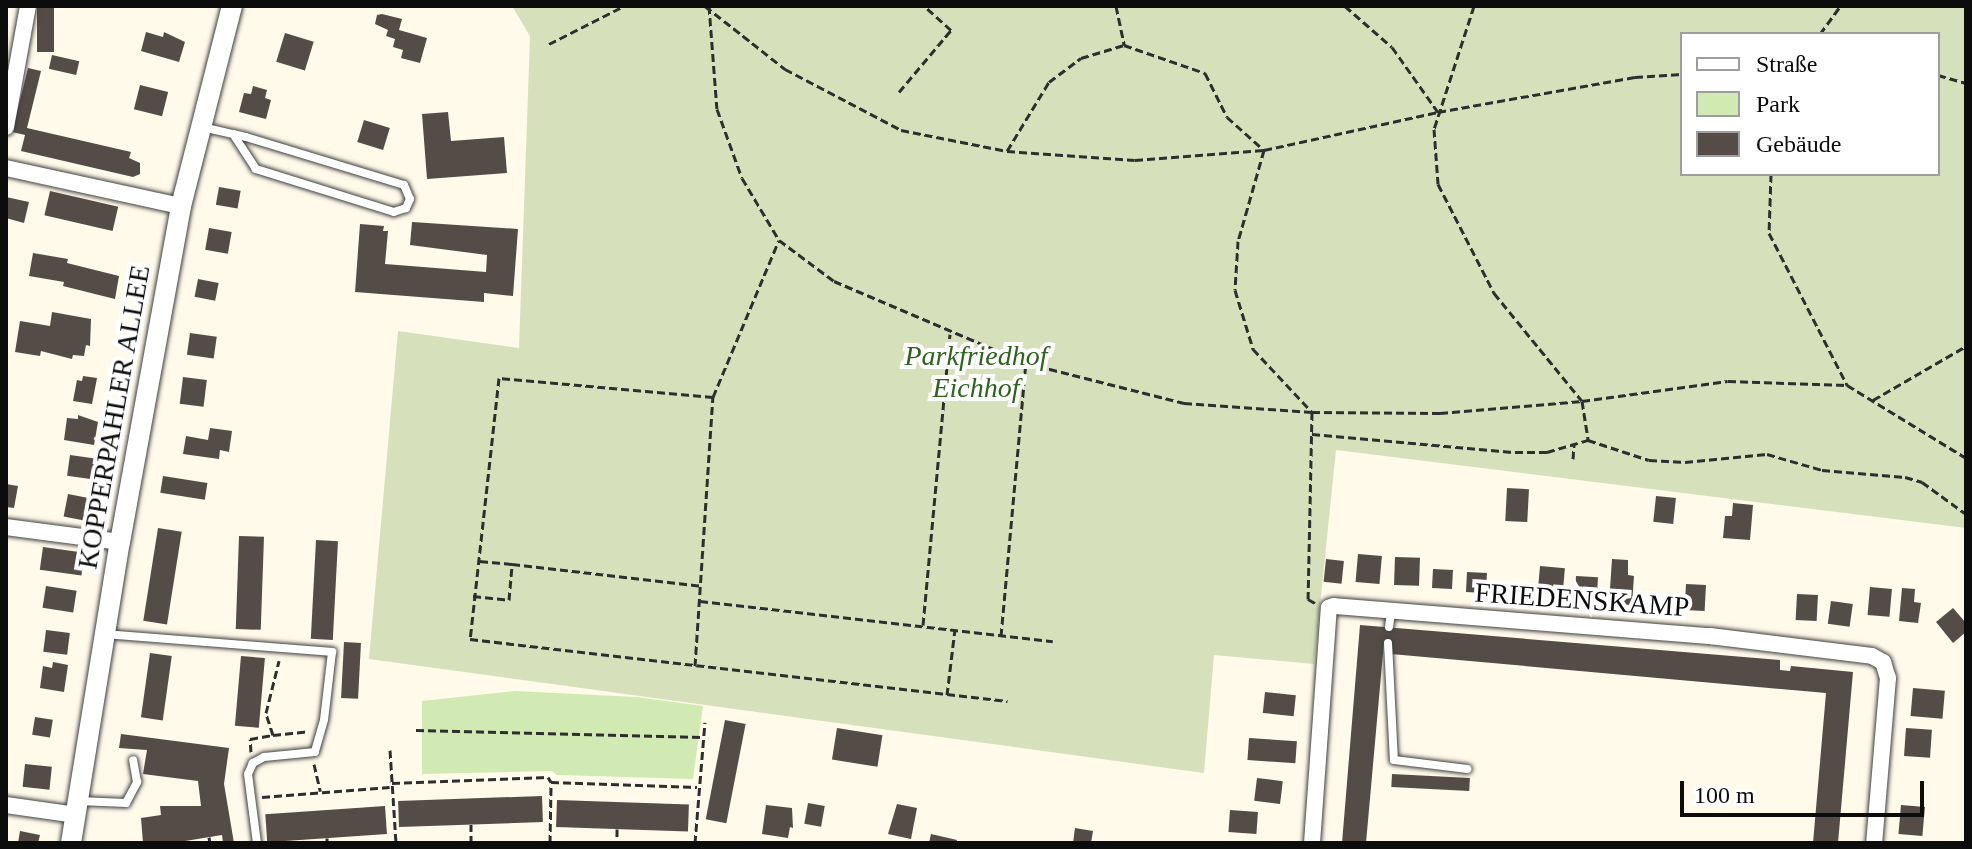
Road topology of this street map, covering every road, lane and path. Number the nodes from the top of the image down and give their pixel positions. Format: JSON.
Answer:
{"nodes":[{"id":1,"x":28,"y":6,"type":"edge"},
{"id":2,"x":232,"y":6,"type":"edge"},
{"id":3,"x":624,"y":6,"type":"edge"},
{"id":4,"x":924,"y":6,"type":"edge"},
{"id":5,"x":1116,"y":6,"type":"edge"},
{"id":6,"x":1345,"y":6,"type":"edge"},
{"id":7,"x":1474,"y":6,"type":"edge"},
{"id":8,"x":1840,"y":6,"type":"edge"},
{"id":9,"x":707,"y":7,"type":"edge"},
{"id":10,"x":1821,"y":32,"type":"edge"},
{"id":11,"x":549,"y":44,"type":"dead end"},
{"id":12,"x":1124,"y":45,"type":"junction"},
{"id":13,"x":1680,"y":74,"type":"edge"},
{"id":14,"x":1940,"y":76,"type":"edge"},
{"id":15,"x":1966,"y":83,"type":"edge"},
{"id":16,"x":899,"y":92,"type":"dead end"},
{"id":17,"x":1438,"y":112,"type":"junction"},
{"id":18,"x":199,"y":126,"type":"junction"},
{"id":19,"x":6,"y":127,"type":"edge"},
{"id":20,"x":233,"y":134,"type":"junction"},
{"id":21,"x":1264,"y":150,"type":"junction"},
{"id":22,"x":1007,"y":151,"type":"junction"},
{"id":23,"x":6,"y":168,"type":"edge"},
{"id":24,"x":1771,"y":176,"type":"edge"},
{"id":25,"x":181,"y":206,"type":"junction"},
{"id":26,"x":779,"y":240,"type":"junction"},
{"id":27,"x":950,"y":333,"type":"junction"},
{"id":28,"x":1966,"y":346,"type":"edge"},
{"id":29,"x":1026,"y":363,"type":"junction"},
{"id":30,"x":1847,"y":385,"type":"junction"},
{"id":31,"x":713,"y":397,"type":"junction"},
{"id":32,"x":1582,"y":401,"type":"junction"},
{"id":33,"x":1872,"y":401,"type":"junction"},
{"id":34,"x":1312,"y":412,"type":"junction"},
{"id":35,"x":1312,"y":434,"type":"junction"},
{"id":36,"x":1588,"y":440,"type":"junction"},
{"id":37,"x":1574,"y":443,"type":"junction"},
{"id":38,"x":1966,"y":458,"type":"edge"},
{"id":39,"x":1573,"y":459,"type":"dead end"},
{"id":40,"x":1966,"y":514,"type":"edge"},
{"id":41,"x":6,"y":527,"type":"edge"},
{"id":42,"x":120,"y":542,"type":"junction"},
{"id":43,"x":476,"y":561,"type":"junction"},
{"id":44,"x":512,"y":564,"type":"junction"},
{"id":45,"x":701,"y":586,"type":"junction"},
{"id":46,"x":472,"y":596,"type":"junction"},
{"id":47,"x":700,"y":601,"type":"junction"},
{"id":48,"x":1329,"y":608,"type":"junction"},
{"id":49,"x":923,"y":625,"type":"junction"},
{"id":50,"x":955,"y":629,"type":"junction"},
{"id":51,"x":104,"y":633,"type":"junction"},
{"id":52,"x":1001,"y":636,"type":"junction"},
{"id":53,"x":1053,"y":641,"type":"dead end"},
{"id":54,"x":1388,"y":643,"type":"dead end"},
{"id":55,"x":282,"y":648,"type":"junction"},
{"id":56,"x":695,"y":666,"type":"junction"},
{"id":57,"x":947,"y":695,"type":"junction"},
{"id":58,"x":1007,"y":701,"type":"dead end"},
{"id":59,"x":705,"y":722,"type":"dead end"},
{"id":60,"x":416,"y":730,"type":"dead end"},
{"id":61,"x":321,"y":732,"type":"junction"},
{"id":62,"x":273,"y":735,"type":"junction"},
{"id":63,"x":702,"y":737,"type":"junction"},
{"id":64,"x":390,"y":750,"type":"dead end"},
{"id":65,"x":315,"y":752,"type":"junction"},
{"id":66,"x":133,"y":760,"type":"dead end"},
{"id":67,"x":253,"y":763,"type":"junction"},
{"id":68,"x":1467,"y":769,"type":"dead end"},
{"id":69,"x":551,"y":782,"type":"junction"},
{"id":70,"x":391,"y":785,"type":"junction"},
{"id":71,"x":697,"y":787,"type":"junction"},
{"id":72,"x":320,"y":792,"type":"junction"},
{"id":73,"x":251,"y":797,"type":"junction"},
{"id":74,"x":6,"y":805,"type":"edge"},
{"id":75,"x":77,"y":808,"type":"junction"},
{"id":76,"x":471,"y":824,"type":"dead end"},
{"id":77,"x":617,"y":829,"type":"dead end"},
{"id":78,"x":209,"y":837,"type":"dead end"},
{"id":79,"x":71,"y":843,"type":"edge"},
{"id":80,"x":210,"y":843,"type":"edge"},
{"id":81,"x":257,"y":843,"type":"edge"},
{"id":82,"x":396,"y":843,"type":"edge"},
{"id":83,"x":471,"y":843,"type":"edge"},
{"id":84,"x":550,"y":843,"type":"edge"},
{"id":85,"x":617,"y":843,"type":"edge"},
{"id":86,"x":695,"y":843,"type":"edge"},
{"id":87,"x":1312,"y":843,"type":"edge"},
{"id":88,"x":1874,"y":843,"type":"edge"}],
"edges":[{"from":1,"to":19,"type":"street"},
{"from":2,"to":18,"type":"street","name":"KOPPERPAHLER ALLEE"},
{"from":3,"to":11,"type":"path"},
{"from":4,"to":16,"type":"path"},
{"from":5,"to":12,"type":"path"},
{"from":6,"to":17,"type":"path"},
{"from":7,"to":17,"type":"path"},
{"from":8,"to":10,"type":"path"},
{"from":9,"to":22,"type":"path"},
{"from":9,"to":26,"type":"path"},
{"from":12,"to":21,"type":"path"},
{"from":12,"to":22,"type":"path"},
{"from":13,"to":17,"type":"path"},
{"from":14,"to":15,"type":"path"},
{"from":17,"to":21,"type":"path"},
{"from":17,"to":32,"type":"path"},
{"from":18,"to":20,"type":"lane"},
{"from":18,"to":25,"type":"street","name":"KOPPERPAHLER ALLEE"},
{"from":20,"to":20,"type":"lane"},
{"from":21,"to":22,"type":"path"},
{"from":21,"to":34,"type":"path"},
{"from":23,"to":25,"type":"street"},
{"from":24,"to":30,"type":"path"},
{"from":25,"to":42,"type":"street","name":"KOPPERPAHLER ALLEE"},
{"from":26,"to":27,"type":"path"},
{"from":26,"to":31,"type":"path"},
{"from":27,"to":29,"type":"path"},
{"from":27,"to":49,"type":"path"},
{"from":28,"to":33,"type":"path"},
{"from":29,"to":34,"type":"path"},
{"from":29,"to":52,"type":"path"},
{"from":30,"to":32,"type":"path"},
{"from":30,"to":33,"type":"path"},
{"from":31,"to":43,"type":"path"},
{"from":31,"to":45,"type":"path"},
{"from":32,"to":34,"type":"path"},
{"from":32,"to":36,"type":"path"},
{"from":33,"to":38,"type":"path"},
{"from":34,"to":35,"type":"path"},
{"from":35,"to":37,"type":"path"},
{"from":35,"to":48,"type":"path"},
{"from":36,"to":37,"type":"path"},
{"from":36,"to":40,"type":"path"},
{"from":37,"to":39,"type":"path"},
{"from":41,"to":42,"type":"street"},
{"from":42,"to":51,"type":"street","name":"KOPPERPAHLER ALLEE"},
{"from":43,"to":44,"type":"path"},
{"from":43,"to":46,"type":"path"},
{"from":44,"to":45,"type":"path"},
{"from":44,"to":46,"type":"path"},
{"from":45,"to":47,"type":"path"},
{"from":46,"to":56,"type":"path"},
{"from":47,"to":49,"type":"path"},
{"from":47,"to":56,"type":"path"},
{"from":48,"to":87,"type":"street"},
{"from":48,"to":88,"type":"street","name":"FRIEDENSKAMP"},
{"from":49,"to":50,"type":"path"},
{"from":50,"to":52,"type":"path"},
{"from":50,"to":57,"type":"path"},
{"from":51,"to":55,"type":"lane"},
{"from":51,"to":75,"type":"street","name":"KOPPERPAHLER ALLEE"},
{"from":52,"to":53,"type":"path"},
{"from":54,"to":68,"type":"lane"},
{"from":55,"to":61,"type":"lane"},
{"from":55,"to":62,"type":"path"},
{"from":56,"to":57,"type":"path"},
{"from":57,"to":58,"type":"path"},
{"from":59,"to":63,"type":"path"},
{"from":60,"to":63,"type":"path"},
{"from":61,"to":62,"type":"path"},
{"from":61,"to":65,"type":"lane"},
{"from":62,"to":67,"type":"path"},
{"from":63,"to":71,"type":"path"},
{"from":64,"to":70,"type":"path"},
{"from":65,"to":67,"type":"lane"},
{"from":65,"to":72,"type":"path"},
{"from":66,"to":75,"type":"lane"},
{"from":67,"to":73,"type":"lane"},
{"from":69,"to":70,"type":"path"},
{"from":69,"to":71,"type":"path"},
{"from":69,"to":84,"type":"path"},
{"from":70,"to":72,"type":"path"},
{"from":70,"to":82,"type":"path"},
{"from":71,"to":86,"type":"path"},
{"from":72,"to":73,"type":"path"},
{"from":73,"to":81,"type":"lane"},
{"from":74,"to":75,"type":"street"},
{"from":75,"to":79,"type":"street","name":"KOPPERPAHLER ALLEE"},
{"from":76,"to":83,"type":"path"},
{"from":77,"to":85,"type":"path"},
{"from":78,"to":80,"type":"path"}]}
